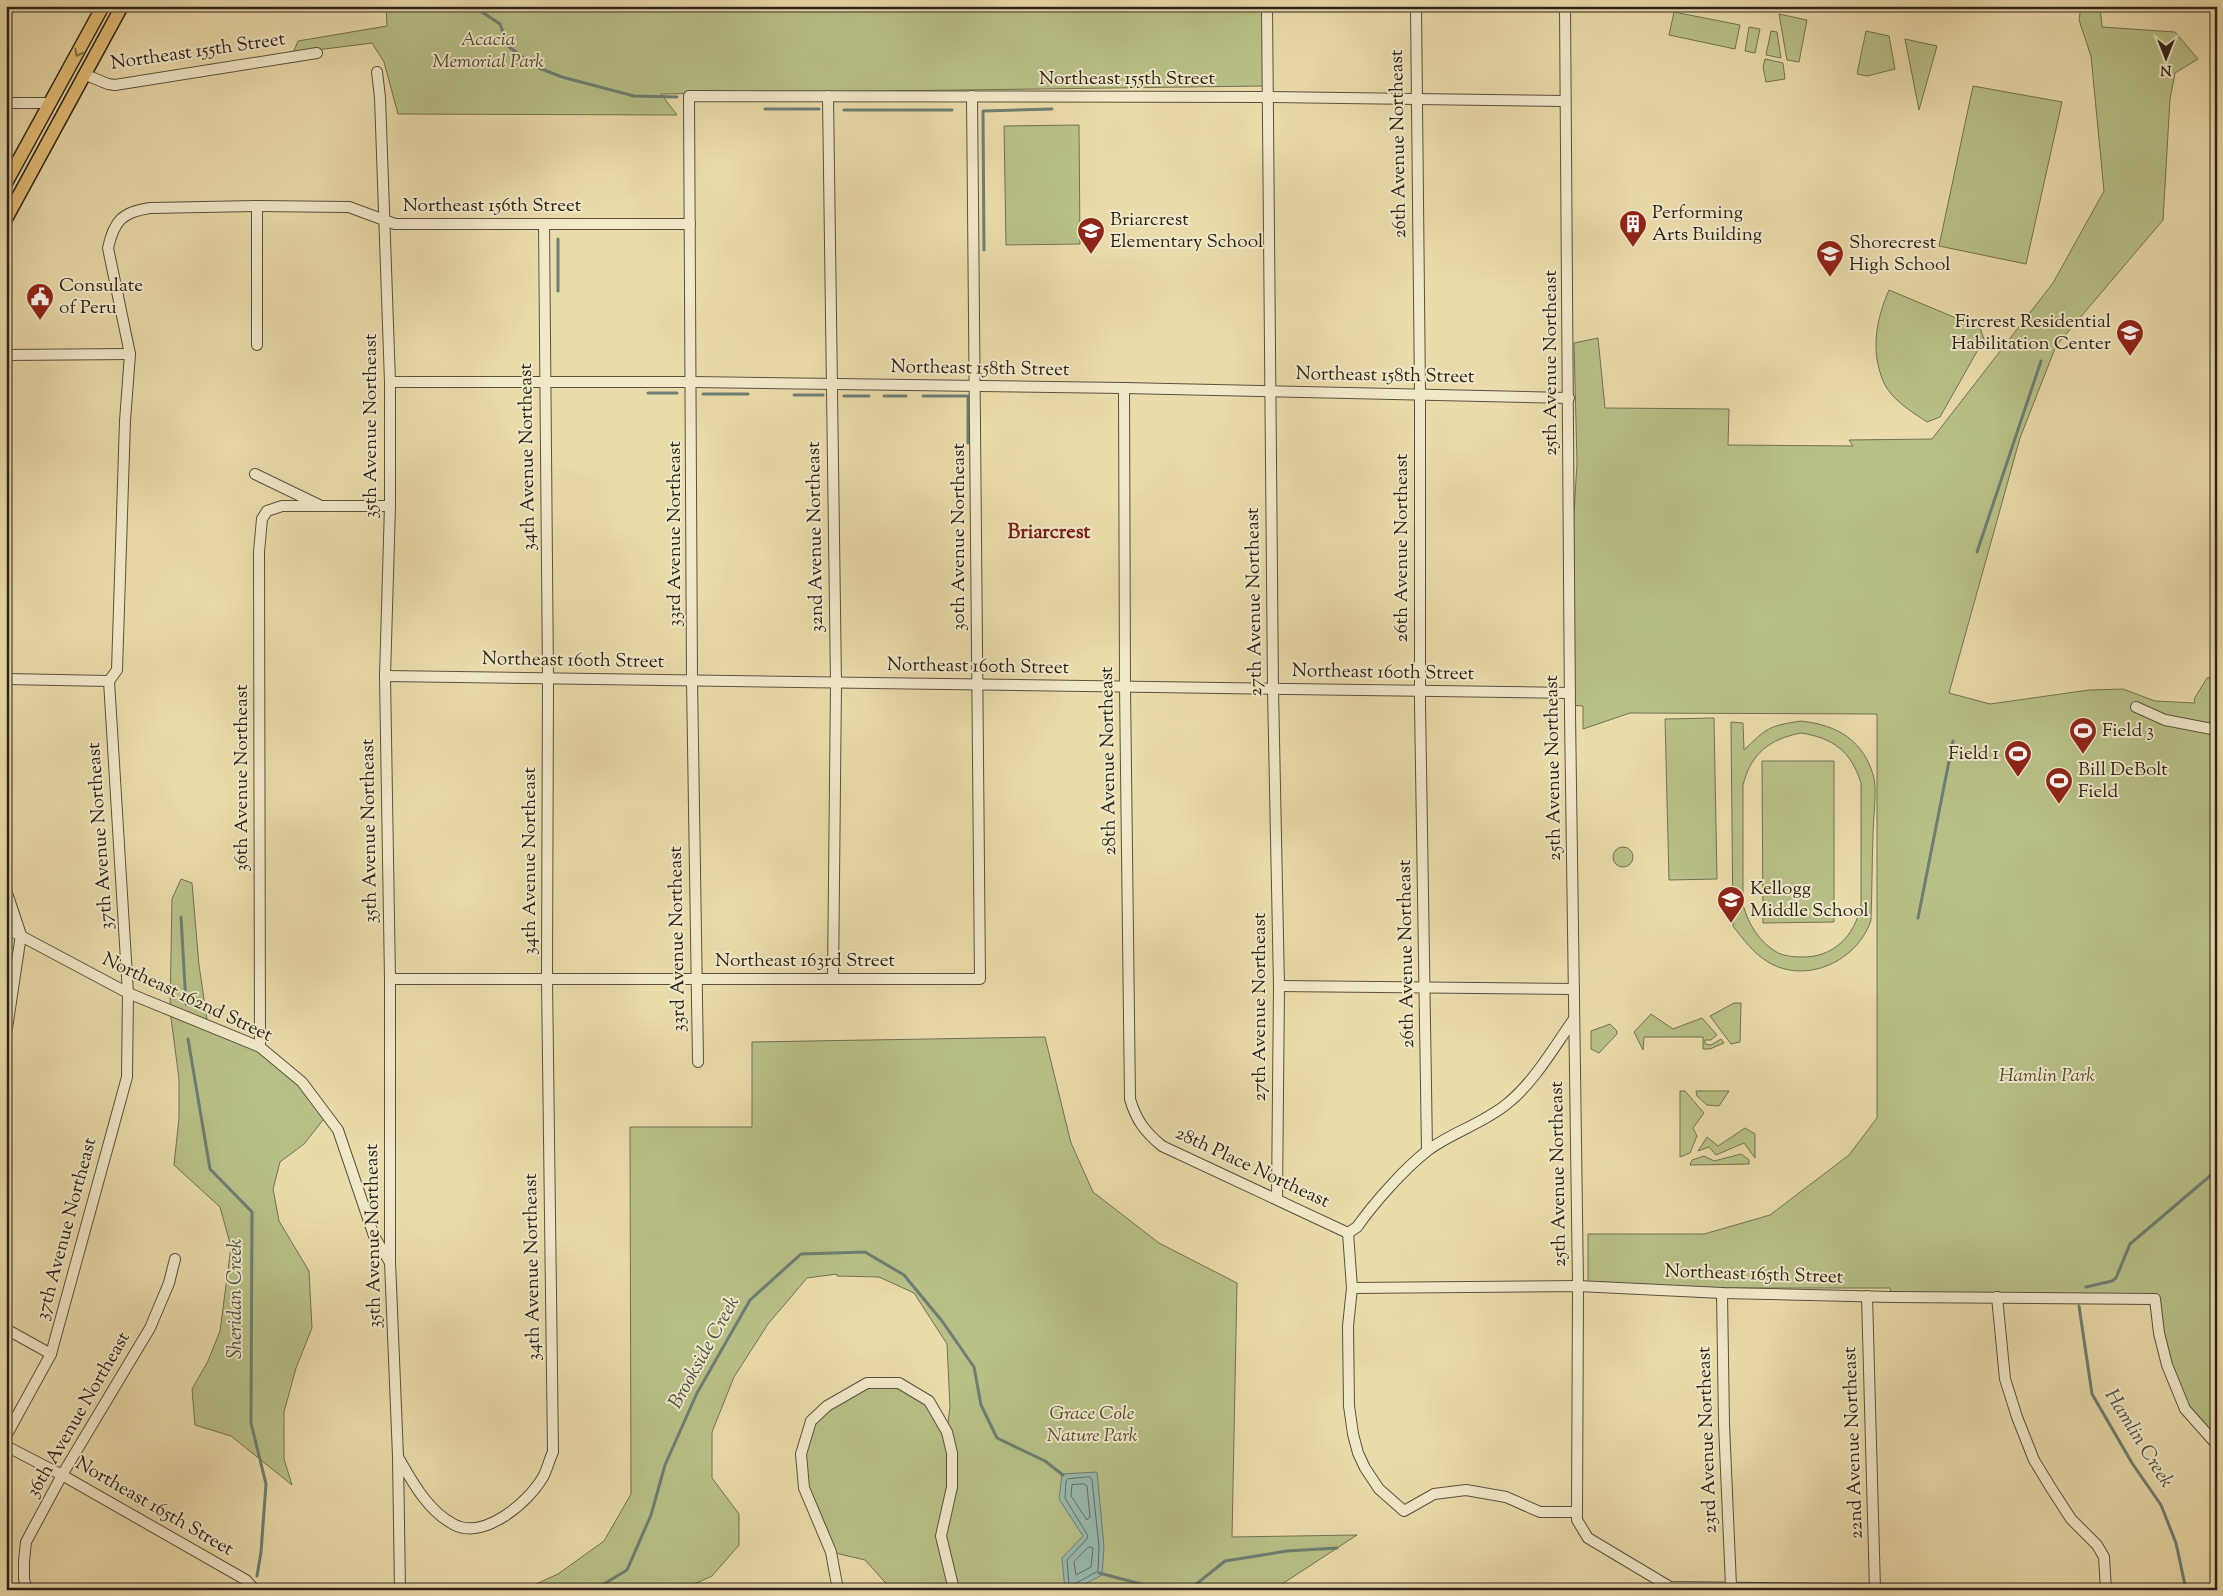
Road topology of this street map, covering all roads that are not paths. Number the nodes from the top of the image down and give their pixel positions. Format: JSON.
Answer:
{"nodes":[{"id":1,"x":103,"y":6,"type":"edge"},
{"id":2,"x":122,"y":6,"type":"edge"},
{"id":3,"x":1267,"y":6,"type":"edge"},
{"id":4,"x":1416,"y":6,"type":"edge"},
{"id":5,"x":1564,"y":6,"type":"edge"},
{"id":6,"x":317,"y":54,"type":"dead end"},
{"id":7,"x":377,"y":72,"type":"dead end"},
{"id":8,"x":86,"y":74,"type":"junction"},
{"id":9,"x":689,"y":96,"type":"joint"},
{"id":10,"x":828,"y":96,"type":"junction"},
{"id":11,"x":972,"y":96,"type":"junction"},
{"id":12,"x":1269,"y":97,"type":"junction"},
{"id":13,"x":1416,"y":99,"type":"junction"},
{"id":14,"x":1565,"y":101,"type":"junction"},
{"id":15,"x":6,"y":103,"type":"edge"},
{"id":16,"x":50,"y":103,"type":"junction"},
{"id":17,"x":6,"y":183,"type":"edge"},
{"id":18,"x":6,"y":201,"type":"edge"},
{"id":19,"x":257,"y":206,"type":"junction"},
{"id":20,"x":6,"y":219,"type":"edge"},
{"id":21,"x":120,"y":220,"type":"joint"},
{"id":22,"x":385,"y":221,"type":"junction"},
{"id":23,"x":544,"y":224,"type":"junction"},
{"id":24,"x":690,"y":224,"type":"junction"},
{"id":25,"x":257,"y":345,"type":"dead end"},
{"id":26,"x":6,"y":354,"type":"edge"},
{"id":27,"x":130,"y":354,"type":"junction"},
{"id":28,"x":390,"y":382,"type":"junction"},
{"id":29,"x":544,"y":382,"type":"junction"},
{"id":30,"x":692,"y":382,"type":"junction"},
{"id":31,"x":831,"y":385,"type":"junction"},
{"id":32,"x":975,"y":387,"type":"junction"},
{"id":33,"x":1124,"y":388,"type":"junction"},
{"id":34,"x":1271,"y":391,"type":"junction"},
{"id":35,"x":1420,"y":394,"type":"junction"},
{"id":36,"x":1569,"y":398,"type":"junction"},
{"id":37,"x":255,"y":474,"type":"dead end"},
{"id":38,"x":322,"y":506,"type":"junction"},
{"id":39,"x":390,"y":506,"type":"junction"},
{"id":40,"x":385,"y":676,"type":"junction"},
{"id":41,"x":548,"y":678,"type":"junction"},
{"id":42,"x":6,"y":679,"type":"edge"},
{"id":43,"x":692,"y":680,"type":"junction"},
{"id":44,"x":109,"y":681,"type":"junction"},
{"id":45,"x":836,"y":682,"type":"junction"},
{"id":46,"x":977,"y":685,"type":"junction"},
{"id":47,"x":1125,"y":687,"type":"junction"},
{"id":48,"x":1273,"y":689,"type":"junction"},
{"id":49,"x":1420,"y":691,"type":"junction"},
{"id":50,"x":1570,"y":693,"type":"junction"},
{"id":51,"x":2136,"y":707,"type":"dead end"},
{"id":52,"x":2217,"y":730,"type":"edge"},
{"id":53,"x":6,"y":890,"type":"edge"},
{"id":54,"x":6,"y":928,"type":"edge"},
{"id":55,"x":22,"y":935,"type":"junction"},
{"id":56,"x":390,"y":979,"type":"junction"},
{"id":57,"x":547,"y":979,"type":"junction"},
{"id":58,"x":696,"y":979,"type":"junction"},
{"id":59,"x":834,"y":979,"type":"junction"},
{"id":60,"x":980,"y":979,"type":"joint"},
{"id":61,"x":1279,"y":986,"type":"junction"},
{"id":62,"x":1425,"y":987,"type":"junction"},
{"id":63,"x":1574,"y":988,"type":"junction"},
{"id":64,"x":128,"y":993,"type":"junction"},
{"id":65,"x":1574,"y":1020,"type":"junction"},
{"id":66,"x":6,"y":1034,"type":"edge"},
{"id":67,"x":260,"y":1047,"type":"junction"},
{"id":68,"x":698,"y":1062,"type":"dead end"},
{"id":69,"x":1144,"y":1130,"type":"joint"},
{"id":70,"x":1427,"y":1150,"type":"junction"},
{"id":71,"x":1276,"y":1198,"type":"junction"},
{"id":72,"x":1348,"y":1233,"type":"junction"},
{"id":73,"x":175,"y":1259,"type":"dead end"},
{"id":74,"x":390,"y":1262,"type":"junction"},
{"id":75,"x":1578,"y":1286,"type":"junction"},
{"id":76,"x":1352,"y":1288,"type":"junction"},
{"id":77,"x":1722,"y":1293,"type":"junction"},
{"id":78,"x":1867,"y":1296,"type":"junction"},
{"id":79,"x":1997,"y":1297,"type":"junction"},
{"id":80,"x":6,"y":1328,"type":"edge"},
{"id":81,"x":51,"y":1354,"type":"junction"},
{"id":82,"x":6,"y":1436,"type":"edge"},
{"id":83,"x":2217,"y":1445,"type":"edge"},
{"id":84,"x":6,"y":1446,"type":"edge"},
{"id":85,"x":398,"y":1456,"type":"junction"},
{"id":86,"x":62,"y":1475,"type":"junction"},
{"id":87,"x":1577,"y":1512,"type":"junction"},
{"id":88,"x":1731,"y":1586,"type":"junction"},
{"id":89,"x":1671,"y":1588,"type":"edge"},
{"id":90,"x":1875,"y":1589,"type":"edge"},
{"id":91,"x":28,"y":1590,"type":"edge"},
{"id":92,"x":255,"y":1590,"type":"edge"},
{"id":93,"x":400,"y":1590,"type":"edge"},
{"id":94,"x":838,"y":1590,"type":"edge"},
{"id":95,"x":954,"y":1590,"type":"edge"},
{"id":96,"x":1945,"y":1590,"type":"edge"},
{"id":97,"x":2106,"y":1590,"type":"edge"}],
"edges":[{"from":1,"to":16,"type":"main road","one_way":true},
{"from":2,"to":8,"type":"main road"},
{"from":3,"to":12,"type":"street","name":"27th Avenue Northeast"},
{"from":4,"to":13,"type":"street","name":"26th Avenue Northeast"},
{"from":5,"to":14,"type":"street","name":"25th Avenue Northeast"},
{"from":6,"to":8,"type":"street","name":"Northeast 155th Street"},
{"from":7,"to":22,"type":"street","name":"35th Avenue Northeast"},
{"from":8,"to":20,"type":"main road"},
{"from":9,"to":10,"type":"street","name":"Northeast 155th Street"},
{"from":9,"to":24,"type":"street","name":"33rd Avenue Northeast"},
{"from":10,"to":11,"type":"street","name":"Northeast 155th Street"},
{"from":10,"to":31,"type":"street","name":"32nd Avenue Northeast"},
{"from":11,"to":12,"type":"street","name":"Northeast 155th Street"},
{"from":11,"to":32,"type":"street","name":"30th Avenue Northeast"},
{"from":12,"to":13,"type":"street","name":"Northeast 155th Street"},
{"from":12,"to":34,"type":"street","name":"27th Avenue Northeast"},
{"from":13,"to":14,"type":"street","name":"Northeast 155th Street"},
{"from":13,"to":35,"type":"street","name":"26th Avenue Northeast"},
{"from":14,"to":36,"type":"street","name":"25th Avenue Northeast"},
{"from":15,"to":16,"type":"street"},
{"from":16,"to":17,"type":"main road"},
{"from":16,"to":18,"type":"main road"},
{"from":19,"to":21,"type":"street","name":"Northeast 156th Street"},
{"from":19,"to":22,"type":"street","name":"Northeast 156th Street"},
{"from":19,"to":25,"type":"street"},
{"from":21,"to":27,"type":"street","name":"37th Avenue Northeast"},
{"from":22,"to":23,"type":"street","name":"Northeast 156th Street"},
{"from":22,"to":28,"type":"street","name":"35th Avenue Northeast"},
{"from":23,"to":24,"type":"street","name":"Northeast 156th Street"},
{"from":23,"to":29,"type":"street","name":"34th Avenue Northeast"},
{"from":24,"to":30,"type":"street","name":"33rd Avenue Northeast"},
{"from":26,"to":27,"type":"street"},
{"from":27,"to":44,"type":"street","name":"37th Avenue Northeast"},
{"from":28,"to":29,"type":"street","name":"Northeast 158th Street"},
{"from":28,"to":39,"type":"street","name":"35th Avenue Northeast"},
{"from":29,"to":30,"type":"street","name":"Northeast 158th Street"},
{"from":29,"to":41,"type":"street","name":"34th Avenue Northeast"},
{"from":30,"to":31,"type":"street","name":"Northeast 158th Street"},
{"from":30,"to":43,"type":"street","name":"33rd Avenue Northeast"},
{"from":31,"to":32,"type":"street","name":"Northeast 158th Street"},
{"from":31,"to":45,"type":"street","name":"32nd Avenue Northeast"},
{"from":32,"to":33,"type":"street","name":"Northeast 158th Street"},
{"from":32,"to":46,"type":"street","name":"30th Avenue Northeast"},
{"from":33,"to":34,"type":"street","name":"Northeast 158th Street"},
{"from":33,"to":47,"type":"street","name":"28th Avenue Northeast"},
{"from":34,"to":35,"type":"street","name":"Northeast 158th Street"},
{"from":34,"to":48,"type":"street","name":"27th Avenue Northeast"},
{"from":35,"to":36,"type":"street","name":"Northeast 158th Street"},
{"from":35,"to":49,"type":"street","name":"26th Avenue Northeast"},
{"from":36,"to":50,"type":"street","name":"25th Avenue Northeast"},
{"from":37,"to":38,"type":"street"},
{"from":38,"to":39,"type":"street"},
{"from":38,"to":67,"type":"street","name":"36th Avenue Northeast"},
{"from":39,"to":40,"type":"street","name":"35th Avenue Northeast"},
{"from":40,"to":41,"type":"street","name":"Northeast 160th Street"},
{"from":40,"to":56,"type":"street","name":"35th Avenue Northeast"},
{"from":41,"to":43,"type":"street","name":"Northeast 160th Street"},
{"from":41,"to":57,"type":"street","name":"34th Avenue Northeast"},
{"from":42,"to":44,"type":"street"},
{"from":43,"to":45,"type":"street","name":"Northeast 160th Street"},
{"from":43,"to":58,"type":"street","name":"33rd Avenue Northeast"},
{"from":44,"to":64,"type":"street","name":"37th Avenue Northeast"},
{"from":45,"to":46,"type":"street","name":"Northeast 160th Street"},
{"from":45,"to":59,"type":"street","name":"32nd Avenue Northeast"},
{"from":46,"to":47,"type":"street","name":"Northeast 160th Street"},
{"from":46,"to":60,"type":"street","name":"30th Avenue Northeast"},
{"from":47,"to":48,"type":"street","name":"Northeast 160th Street"},
{"from":47,"to":69,"type":"street","name":"28th Avenue Northeast"},
{"from":48,"to":49,"type":"street","name":"Northeast 160th Street"},
{"from":48,"to":61,"type":"street","name":"27th Avenue Northeast"},
{"from":49,"to":50,"type":"street","name":"Northeast 160th Street"},
{"from":49,"to":62,"type":"street","name":"26th Avenue Northeast"},
{"from":50,"to":63,"type":"street","name":"25th Avenue Northeast"},
{"from":51,"to":52,"type":"street"},
{"from":53,"to":55,"type":"street"},
{"from":54,"to":55,"type":"street","name":"Northeast 162nd Street"},
{"from":55,"to":64,"type":"street","name":"Northeast 162nd Street"},
{"from":55,"to":66,"type":"street"},
{"from":56,"to":57,"type":"street","name":"Northeast 163rd Street"},
{"from":56,"to":74,"type":"street","name":"35th Avenue Northeast"},
{"from":57,"to":58,"type":"street","name":"Northeast 163rd Street"},
{"from":57,"to":85,"type":"street","name":"34th Avenue Northeast"},
{"from":58,"to":59,"type":"street","name":"Northeast 163rd Street"},
{"from":58,"to":68,"type":"street","name":"33rd Avenue Northeast"},
{"from":59,"to":60,"type":"street","name":"Northeast 163rd Street"},
{"from":61,"to":62,"type":"street"},
{"from":61,"to":71,"type":"street","name":"27th Avenue Northeast"},
{"from":62,"to":63,"type":"street"},
{"from":62,"to":70,"type":"street","name":"26th Avenue Northeast"},
{"from":63,"to":65,"type":"street","name":"25th Avenue Northeast"},
{"from":64,"to":67,"type":"street","name":"Northeast 162nd Street"},
{"from":64,"to":81,"type":"street","name":"37th Avenue Northeast"},
{"from":65,"to":70,"type":"street"},
{"from":65,"to":75,"type":"street","name":"25th Avenue Northeast"},
{"from":67,"to":74,"type":"street","name":"Northeast 162nd Street"},
{"from":69,"to":71,"type":"street","name":"28th Place Northeast"},
{"from":70,"to":72,"type":"street"},
{"from":71,"to":72,"type":"street","name":"28th Place Northeast"},
{"from":72,"to":76,"type":"street"},
{"from":73,"to":86,"type":"street","name":"36th Avenue Northeast"},
{"from":74,"to":85,"type":"street","name":"35th Avenue Northeast"},
{"from":75,"to":76,"type":"street","name":"Northeast 165th Street"},
{"from":75,"to":77,"type":"street","name":"Northeast 165th Street"},
{"from":75,"to":87,"type":"street","name":"25th Avenue Northeast"},
{"from":76,"to":87,"type":"street"},
{"from":77,"to":78,"type":"street","name":"Northeast 165th Street"},
{"from":77,"to":88,"type":"street","name":"23rd Avenue Northeast"},
{"from":78,"to":79,"type":"street","name":"Northeast 165th Street"},
{"from":78,"to":90,"type":"street","name":"22nd Avenue Northeast"},
{"from":79,"to":83,"type":"street","name":"Northeast 165th Street"},
{"from":79,"to":97,"type":"street"},
{"from":80,"to":81,"type":"street"},
{"from":81,"to":82,"type":"street","name":"37th Avenue Northeast"},
{"from":84,"to":86,"type":"street","name":"Northeast 165th Street"},
{"from":85,"to":93,"type":"street","name":"35th Avenue Northeast"},
{"from":86,"to":91,"type":"street","name":"36th Avenue Northeast"},
{"from":86,"to":92,"type":"street","name":"Northeast 165th Street"},
{"from":87,"to":89,"type":"street","name":"25th Avenue Northeast"},
{"from":88,"to":89,"type":"street"},
{"from":88,"to":90,"type":"street"},
{"from":90,"to":96,"type":"street"},
{"from":94,"to":95,"type":"street"}]}
